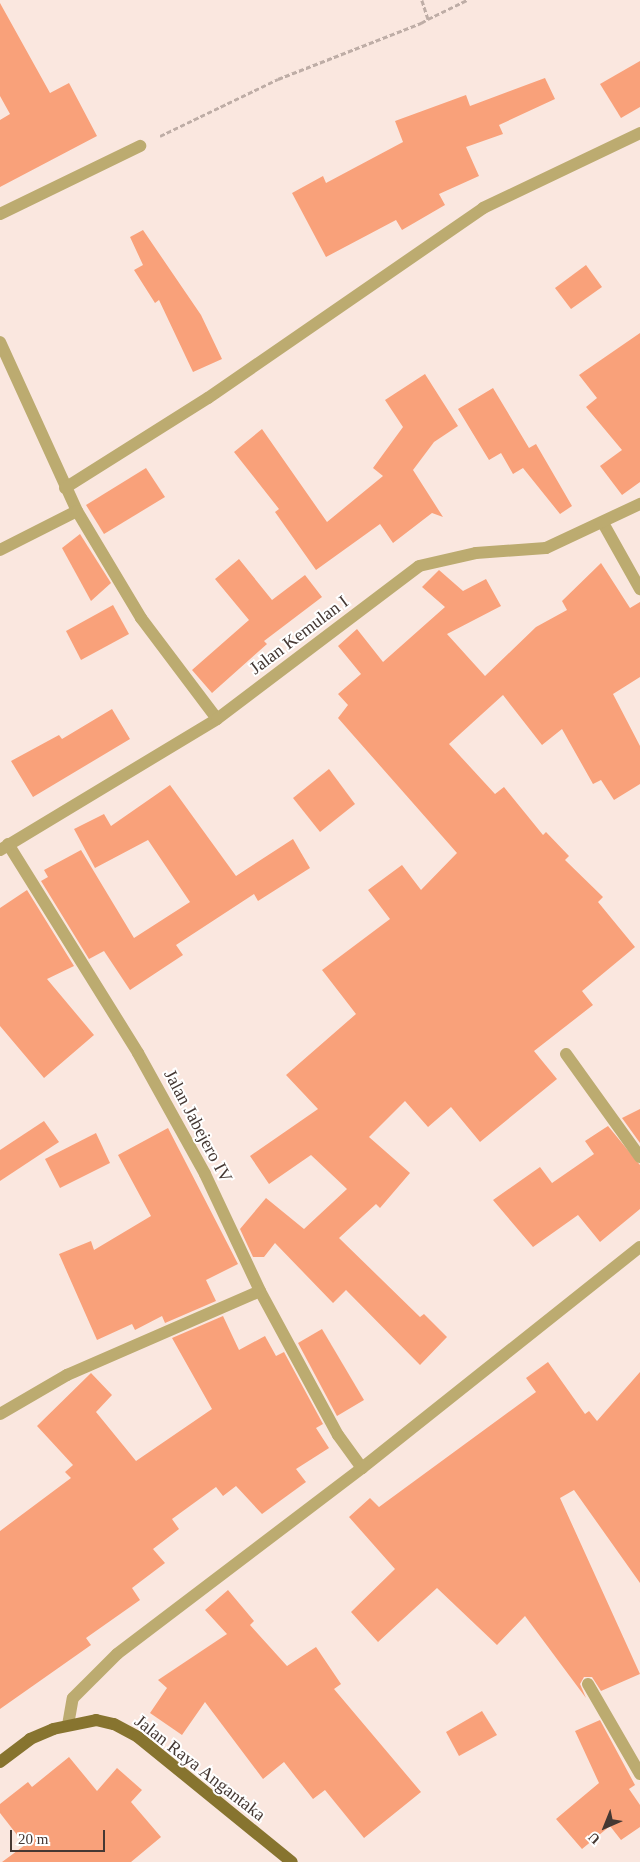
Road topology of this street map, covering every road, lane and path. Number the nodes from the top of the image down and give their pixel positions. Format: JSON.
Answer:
{"nodes":[{"id":1,"x":422,"y":0,"type":"edge"},
{"id":2,"x":467,"y":0,"type":"edge"},
{"id":3,"x":428,"y":19,"type":"junction"},
{"id":4,"x":640,"y":133,"type":"edge"},
{"id":5,"x":140,"y":146,"type":"joint"},
{"id":6,"x":0,"y":214,"type":"edge"},
{"id":7,"x":0,"y":342,"type":"edge"},
{"id":8,"x":65,"y":488,"type":"junction"},
{"id":9,"x":640,"y":504,"type":"edge"},
{"id":10,"x":77,"y":511,"type":"junction"},
{"id":11,"x":603,"y":523,"type":"junction"},
{"id":12,"x":0,"y":550,"type":"edge"},
{"id":13,"x":640,"y":589,"type":"edge"},
{"id":14,"x":217,"y":719,"type":"junction"},
{"id":15,"x":4,"y":847,"type":"edge"},
{"id":16,"x":566,"y":1054,"type":"dead end"},
{"id":17,"x":640,"y":1157,"type":"edge"},
{"id":18,"x":640,"y":1247,"type":"edge"},
{"id":19,"x":260,"y":1291,"type":"junction"},
{"id":20,"x":0,"y":1414,"type":"edge"},
{"id":21,"x":362,"y":1468,"type":"junction"},
{"id":22,"x":588,"y":1684,"type":"dead end"},
{"id":23,"x":68,"y":1725,"type":"junction"},
{"id":24,"x":0,"y":1762,"type":"edge"},
{"id":25,"x":640,"y":1774,"type":"edge"},
{"id":26,"x":292,"y":1862,"type":"edge"}],
"edges":[{"from":1,"to":3,"type":"path"},
{"from":2,"to":3,"type":"path"},
{"from":3,"to":5,"type":"path"},
{"from":4,"to":8,"type":"street"},
{"from":5,"to":6,"type":"street"},
{"from":7,"to":8,"type":"street"},
{"from":8,"to":10,"type":"street"},
{"from":9,"to":11,"type":"street","name":"Jalan Kemulan I"},
{"from":10,"to":12,"type":"street"},
{"from":10,"to":14,"type":"street"},
{"from":11,"to":13,"type":"street"},
{"from":11,"to":14,"type":"street","name":"Jalan Kemulan I"},
{"from":14,"to":15,"type":"street","name":"Jalan Kemulan I"},
{"from":15,"to":19,"type":"street","name":"Jalan Jabejero IV"},
{"from":16,"to":17,"type":"street"},
{"from":18,"to":21,"type":"street"},
{"from":19,"to":20,"type":"street"},
{"from":19,"to":21,"type":"street","name":"Jalan Jabejero IV"},
{"from":21,"to":23,"type":"street"},
{"from":22,"to":25,"type":"street"},
{"from":23,"to":24,"type":"main road","name":"Jalan Raya Angantaka"},
{"from":23,"to":26,"type":"main road","name":"Jalan Raya Angantaka"}]}
